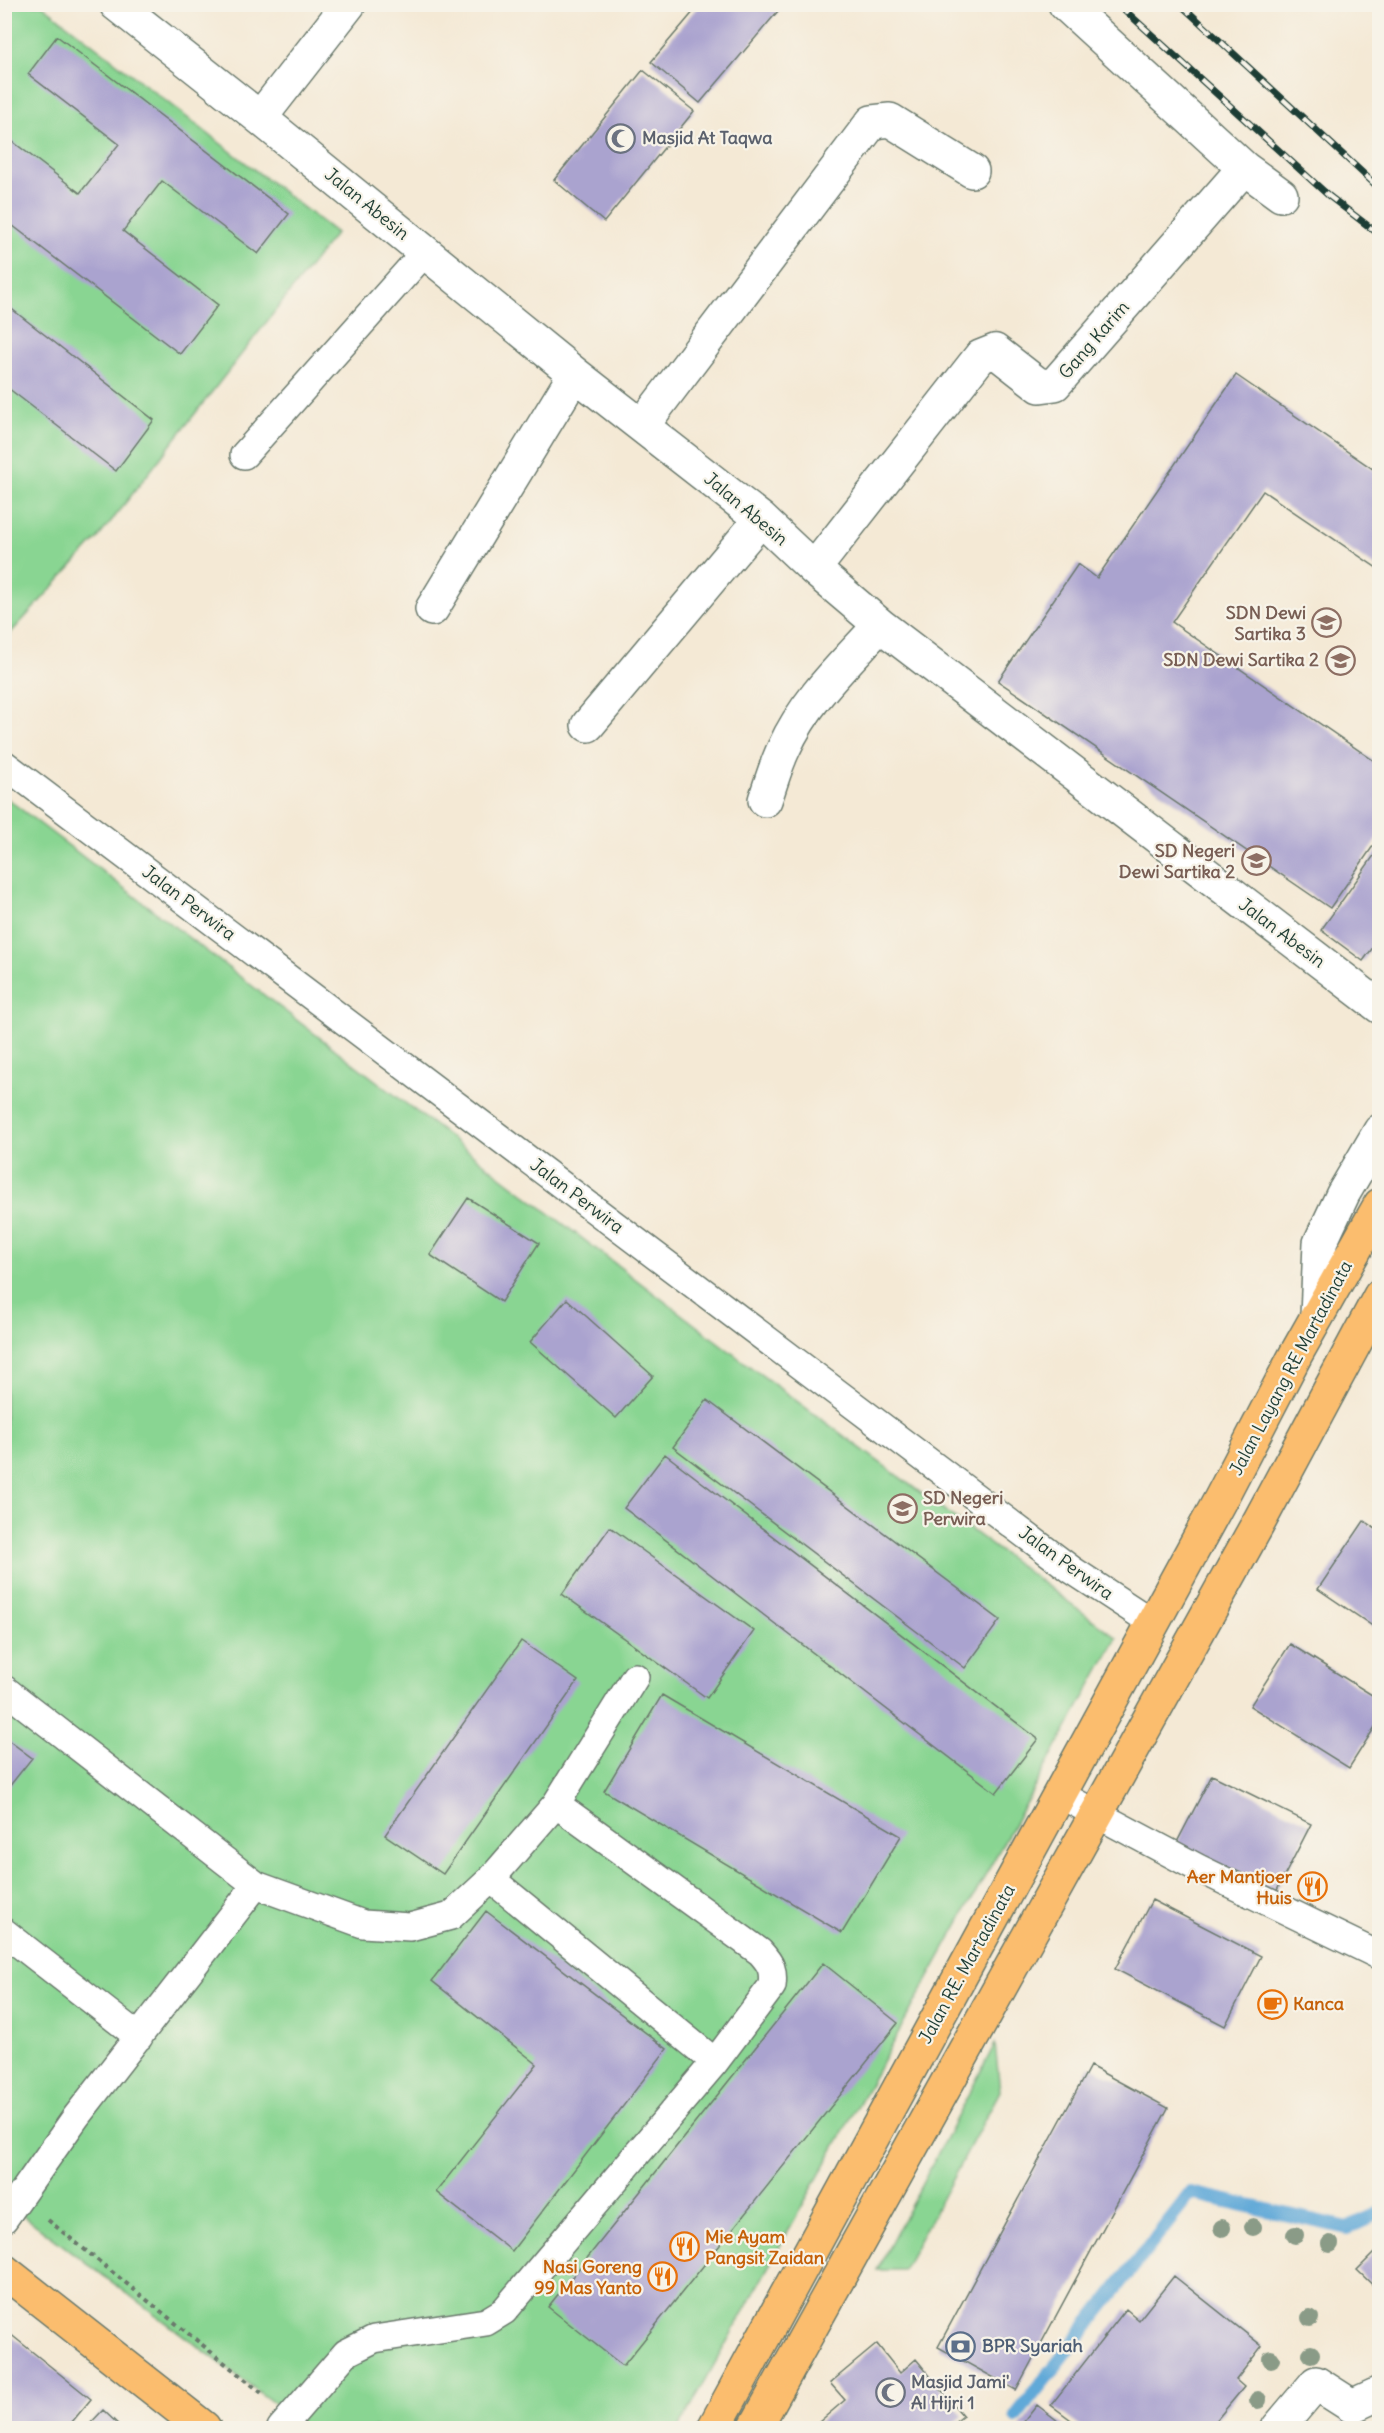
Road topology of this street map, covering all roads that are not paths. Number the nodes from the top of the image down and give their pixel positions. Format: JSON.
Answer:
{"nodes":[{"id":1,"x":116,"y":4,"type":"edge"},
{"id":2,"x":349,"y":4,"type":"edge"},
{"id":3,"x":1065,"y":4,"type":"edge"},
{"id":4,"x":260,"y":118,"type":"junction"},
{"id":5,"x":1244,"y":168,"type":"junction"},
{"id":6,"x":972,"y":171,"type":"dead end"},
{"id":7,"x":1281,"y":195,"type":"dead end"},
{"id":8,"x":425,"y":252,"type":"junction"},
{"id":9,"x":575,"y":374,"type":"junction"},
{"id":10,"x":642,"y":426,"type":"junction"},
{"id":11,"x":244,"y":455,"type":"dead end"},
{"id":12,"x":761,"y":519,"type":"junction"},
{"id":13,"x":814,"y":569,"type":"junction"},
{"id":14,"x":432,"y":609,"type":"dead end"},
{"id":15,"x":880,"y":625,"type":"junction"},
{"id":16,"x":588,"y":725,"type":"dead end"},
{"id":17,"x":4,"y":764,"type":"edge"},
{"id":18,"x":765,"y":800,"type":"dead end"},
{"id":19,"x":1380,"y":1007,"type":"edge"},
{"id":20,"x":1380,"y":1131,"type":"edge"},
{"id":21,"x":1380,"y":1205,"type":"edge"},
{"id":22,"x":1380,"y":1296,"type":"edge"},
{"id":23,"x":1317,"y":1316,"type":"junction"},
{"id":24,"x":1365,"y":1343,"type":"edge"},
{"id":25,"x":1220,"y":1500,"type":"joint"},
{"id":26,"x":1153,"y":1623,"type":"junction"},
{"id":27,"x":1190,"y":1647,"type":"junction"},
{"id":28,"x":635,"y":1677,"type":"dead end"},
{"id":29,"x":4,"y":1689,"type":"edge"},
{"id":30,"x":1059,"y":1794,"type":"junction"},
{"id":31,"x":556,"y":1804,"type":"junction"},
{"id":32,"x":1097,"y":1814,"type":"junction"},
{"id":33,"x":491,"y":1879,"type":"junction"},
{"id":34,"x":256,"y":1885,"type":"junction"},
{"id":35,"x":4,"y":1932,"type":"edge"},
{"id":36,"x":1380,"y":1956,"type":"edge"},
{"id":37,"x":139,"y":2037,"type":"junction"},
{"id":38,"x":715,"y":2062,"type":"junction"},
{"id":39,"x":12,"y":2208,"type":"edge"},
{"id":40,"x":4,"y":2271,"type":"edge"},
{"id":41,"x":1380,"y":2393,"type":"edge"},
{"id":42,"x":286,"y":2422,"type":"edge"},
{"id":43,"x":204,"y":2428,"type":"edge"},
{"id":44,"x":714,"y":2428,"type":"edge"},
{"id":45,"x":755,"y":2428,"type":"edge"},
{"id":46,"x":1278,"y":2428,"type":"edge"}],
"edges":[{"from":1,"to":4,"type":"street","name":"Jalan Abesin"},
{"from":2,"to":4,"type":"street"},
{"from":3,"to":5,"type":"street"},
{"from":4,"to":8,"type":"street","name":"Jalan Abesin"},
{"from":5,"to":7,"type":"street"},
{"from":5,"to":13,"type":"street","name":"Gang Karim"},
{"from":6,"to":10,"type":"street"},
{"from":8,"to":9,"type":"street","name":"Jalan Abesin"},
{"from":8,"to":11,"type":"lane"},
{"from":9,"to":10,"type":"street","name":"Jalan Abesin"},
{"from":9,"to":14,"type":"street"},
{"from":10,"to":12,"type":"street","name":"Jalan Abesin"},
{"from":12,"to":13,"type":"street","name":"Jalan Abesin"},
{"from":12,"to":16,"type":"street"},
{"from":13,"to":15,"type":"street","name":"Jalan Abesin"},
{"from":15,"to":18,"type":"street"},
{"from":15,"to":19,"type":"street","name":"Jalan Abesin"},
{"from":17,"to":26,"type":"lane","name":"Jalan Perwira"},
{"from":20,"to":23,"type":"street"},
{"from":21,"to":23,"type":"main road","name":"Jalan Layang RE Martadinata"},
{"from":22,"to":24,"type":"main road"},
{"from":23,"to":25,"type":"main road","name":"Jalan Layang RE Martadinata"},
{"from":24,"to":27,"type":"main road"},
{"from":25,"to":26,"type":"main road","name":"Jalan RE. Martadinata"},
{"from":26,"to":27,"type":"main road"},
{"from":26,"to":30,"type":"main road","name":"Jalan RE. Martadinata"},
{"from":27,"to":32,"type":"main road"},
{"from":28,"to":31,"type":"lane"},
{"from":29,"to":34,"type":"lane"},
{"from":30,"to":32,"type":"lane"},
{"from":30,"to":44,"type":"main road","name":"Jalan RE. Martadinata"},
{"from":31,"to":33,"type":"lane"},
{"from":31,"to":38,"type":"lane"},
{"from":32,"to":36,"type":"lane"},
{"from":32,"to":45,"type":"main road"},
{"from":33,"to":34,"type":"lane"},
{"from":33,"to":38,"type":"lane"},
{"from":34,"to":37,"type":"lane"},
{"from":35,"to":37,"type":"lane"},
{"from":37,"to":39,"type":"lane"},
{"from":38,"to":42,"type":"lane"},
{"from":40,"to":43,"type":"main road"},
{"from":41,"to":46,"type":"street"}]}
